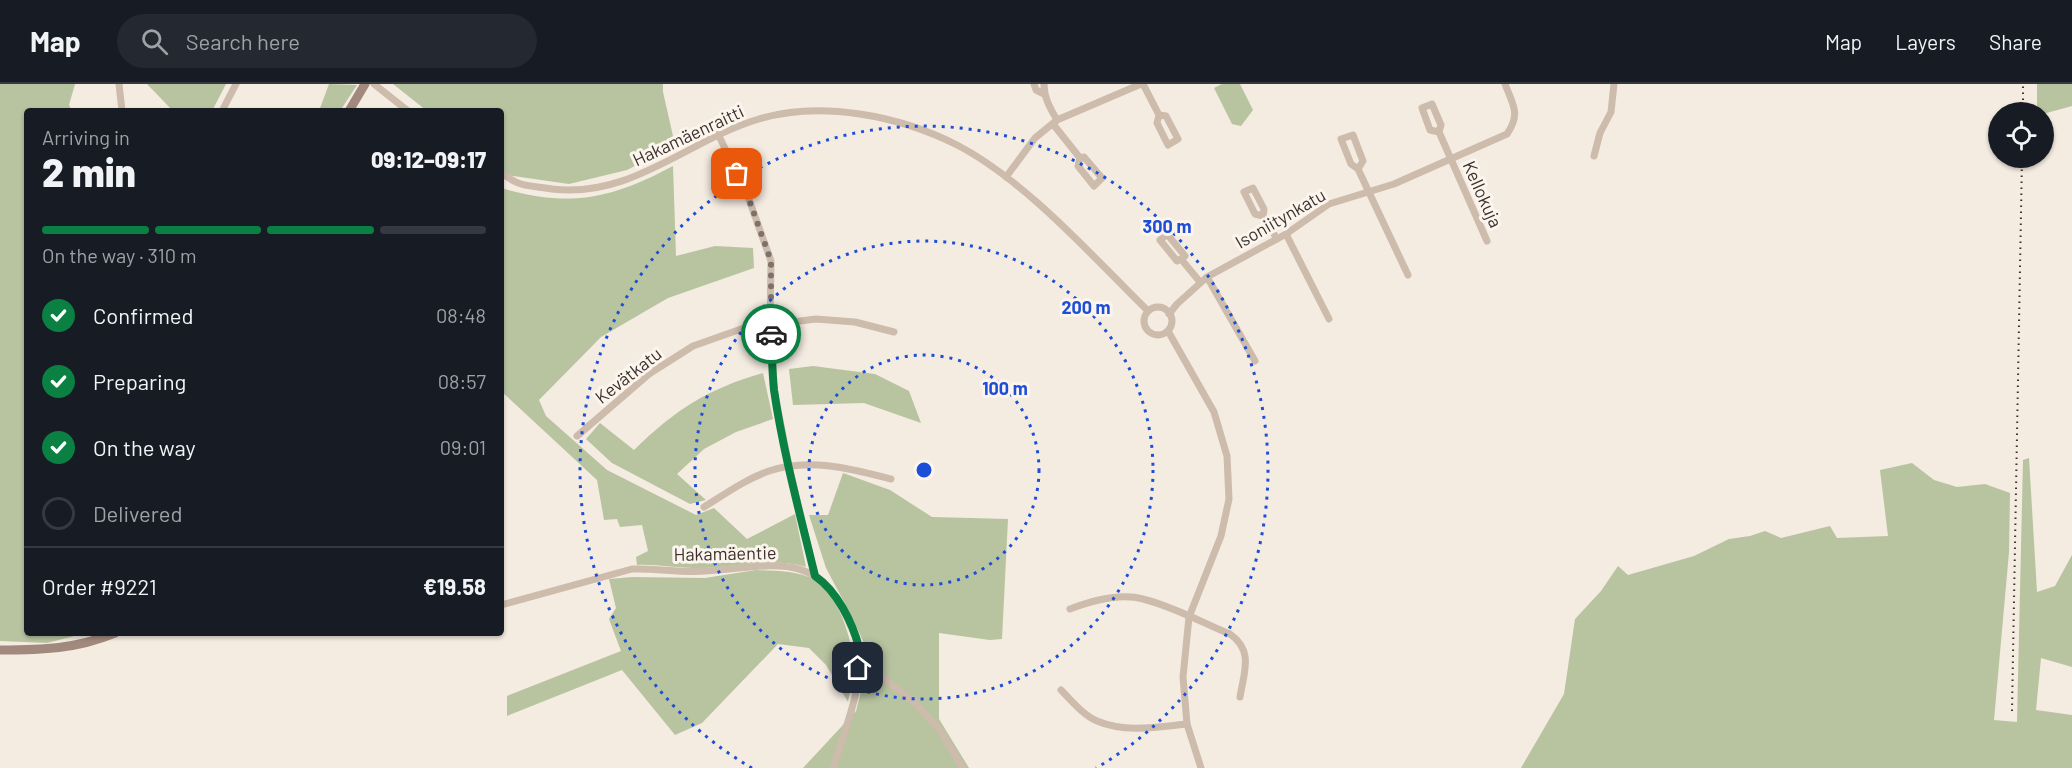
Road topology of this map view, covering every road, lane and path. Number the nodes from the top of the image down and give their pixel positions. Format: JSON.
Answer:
{"nodes":[{"id":1,"x":119,"y":84,"type":"edge"},
{"id":2,"x":236,"y":84,"type":"edge"},
{"id":3,"x":365,"y":84,"type":"edge"},
{"id":4,"x":374,"y":84,"type":"edge"},
{"id":5,"x":1034,"y":84,"type":"edge"},
{"id":6,"x":1044,"y":84,"type":"edge"},
{"id":7,"x":1506,"y":84,"type":"edge"},
{"id":8,"x":1614,"y":84,"type":"edge"},
{"id":9,"x":1138,"y":85,"type":"edge"},
{"id":10,"x":1044,"y":94,"type":"junction"},
{"id":11,"x":122,"y":108,"type":"edge"},
{"id":12,"x":224,"y":108,"type":"edge"},
{"id":13,"x":351,"y":108,"type":"edge"},
{"id":14,"x":404,"y":108,"type":"edge"},
{"id":15,"x":1159,"y":115,"type":"dead end"},
{"id":16,"x":1055,"y":122,"type":"junction"},
{"id":17,"x":1439,"y":132,"type":"dead end"},
{"id":18,"x":718,"y":134,"type":"junction"},
{"id":19,"x":1594,"y":156,"type":"dead end"},
{"id":20,"x":1080,"y":158,"type":"dead end"},
{"id":21,"x":1451,"y":159,"type":"junction"},
{"id":22,"x":1358,"y":169,"type":"junction"},
{"id":23,"x":504,"y":175,"type":"edge"},
{"id":24,"x":1006,"y":177,"type":"junction"},
{"id":25,"x":1368,"y":190,"type":"junction"},
{"id":26,"x":1263,"y":216,"type":"dead end"},
{"id":27,"x":1286,"y":234,"type":"junction"},
{"id":28,"x":1277,"y":239,"type":"junction"},
{"id":29,"x":1487,"y":242,"type":"dead end"},
{"id":30,"x":1181,"y":259,"type":"dead end"},
{"id":31,"x":1408,"y":275,"type":"dead end"},
{"id":32,"x":1207,"y":277,"type":"junction"},
{"id":33,"x":1200,"y":282,"type":"junction"},
{"id":34,"x":1148,"y":311,"type":"junction"},
{"id":35,"x":1169,"y":314,"type":"junction"},
{"id":36,"x":1329,"y":319,"type":"dead end"},
{"id":37,"x":770,"y":323,"type":"junction"},
{"id":38,"x":1168,"y":331,"type":"junction"},
{"id":39,"x":894,"y":332,"type":"dead end"},
{"id":40,"x":1255,"y":361,"type":"dead end"},
{"id":41,"x":577,"y":436,"type":"dead end"},
{"id":42,"x":789,"y":467,"type":"junction"},
{"id":43,"x":891,"y":479,"type":"dead end"},
{"id":44,"x":704,"y":507,"type":"dead end"},
{"id":45,"x":815,"y":576,"type":"junction"},
{"id":46,"x":504,"y":604,"type":"edge"},
{"id":47,"x":1070,"y":609,"type":"dead end"},
{"id":48,"x":1189,"y":617,"type":"junction"},
{"id":49,"x":108,"y":636,"type":"edge"},
{"id":50,"x":0,"y":650,"type":"edge"},
{"id":51,"x":860,"y":650,"type":"junction"},
{"id":52,"x":1061,"y":690,"type":"dead end"},
{"id":53,"x":1240,"y":697,"type":"dead end"},
{"id":54,"x":1187,"y":724,"type":"junction"},
{"id":55,"x":833,"y":768,"type":"edge"},
{"id":56,"x":963,"y":768,"type":"edge"},
{"id":57,"x":1201,"y":768,"type":"edge"}],
"edges":[{"from":1,"to":11,"type":"street"},
{"from":2,"to":12,"type":"street"},
{"from":3,"to":13,"type":"street"},
{"from":4,"to":14,"type":"street"},
{"from":5,"to":10,"type":"street"},
{"from":6,"to":10,"type":"street"},
{"from":7,"to":21,"type":"street","name":"Isoniitynkatu"},
{"from":8,"to":19,"type":"street"},
{"from":9,"to":15,"type":"street"},
{"from":9,"to":16,"type":"street"},
{"from":10,"to":16,"type":"street"},
{"from":16,"to":20,"type":"street"},
{"from":16,"to":24,"type":"street"},
{"from":17,"to":21,"type":"street","name":"Kellokuja"},
{"from":18,"to":23,"type":"street","name":"Hakamäenraitti"},
{"from":18,"to":24,"type":"street","name":"Hakamäenraitti"},
{"from":18,"to":37,"type":"street"},
{"from":21,"to":25,"type":"street","name":"Isoniitynkatu"},
{"from":21,"to":29,"type":"street","name":"Kellokuja"},
{"from":22,"to":22,"type":"street"},
{"from":22,"to":25,"type":"street"},
{"from":24,"to":34,"type":"street","name":"Hakamäenraitti"},
{"from":25,"to":27,"type":"street","name":"Isoniitynkatu"},
{"from":25,"to":31,"type":"street"},
{"from":26,"to":28,"type":"street"},
{"from":27,"to":28,"type":"street","name":"Isoniitynkatu"},
{"from":27,"to":36,"type":"street"},
{"from":28,"to":32,"type":"street","name":"Isoniitynkatu"},
{"from":30,"to":33,"type":"street"},
{"from":32,"to":33,"type":"street","name":"Isoniitynkatu"},
{"from":32,"to":40,"type":"street"},
{"from":33,"to":35,"type":"street","name":"Isoniitynkatu"},
{"from":34,"to":35,"type":"street"},
{"from":34,"to":38,"type":"street"},
{"from":35,"to":38,"type":"street"},
{"from":37,"to":39,"type":"street","name":"Kevätkatu"},
{"from":37,"to":41,"type":"street","name":"Kevätkatu"},
{"from":37,"to":42,"type":"street"},
{"from":38,"to":48,"type":"street"},
{"from":42,"to":43,"type":"street"},
{"from":42,"to":44,"type":"street"},
{"from":42,"to":45,"type":"street"},
{"from":45,"to":46,"type":"street","name":"Hakamäentie"},
{"from":45,"to":51,"type":"street","name":"Hakamäentie"},
{"from":47,"to":48,"type":"street"},
{"from":48,"to":53,"type":"street"},
{"from":48,"to":54,"type":"street"},
{"from":49,"to":50,"type":"street"},
{"from":51,"to":55,"type":"street","name":"Hakamäentie"},
{"from":51,"to":56,"type":"street"},
{"from":52,"to":54,"type":"street"},
{"from":54,"to":57,"type":"street"}]}
